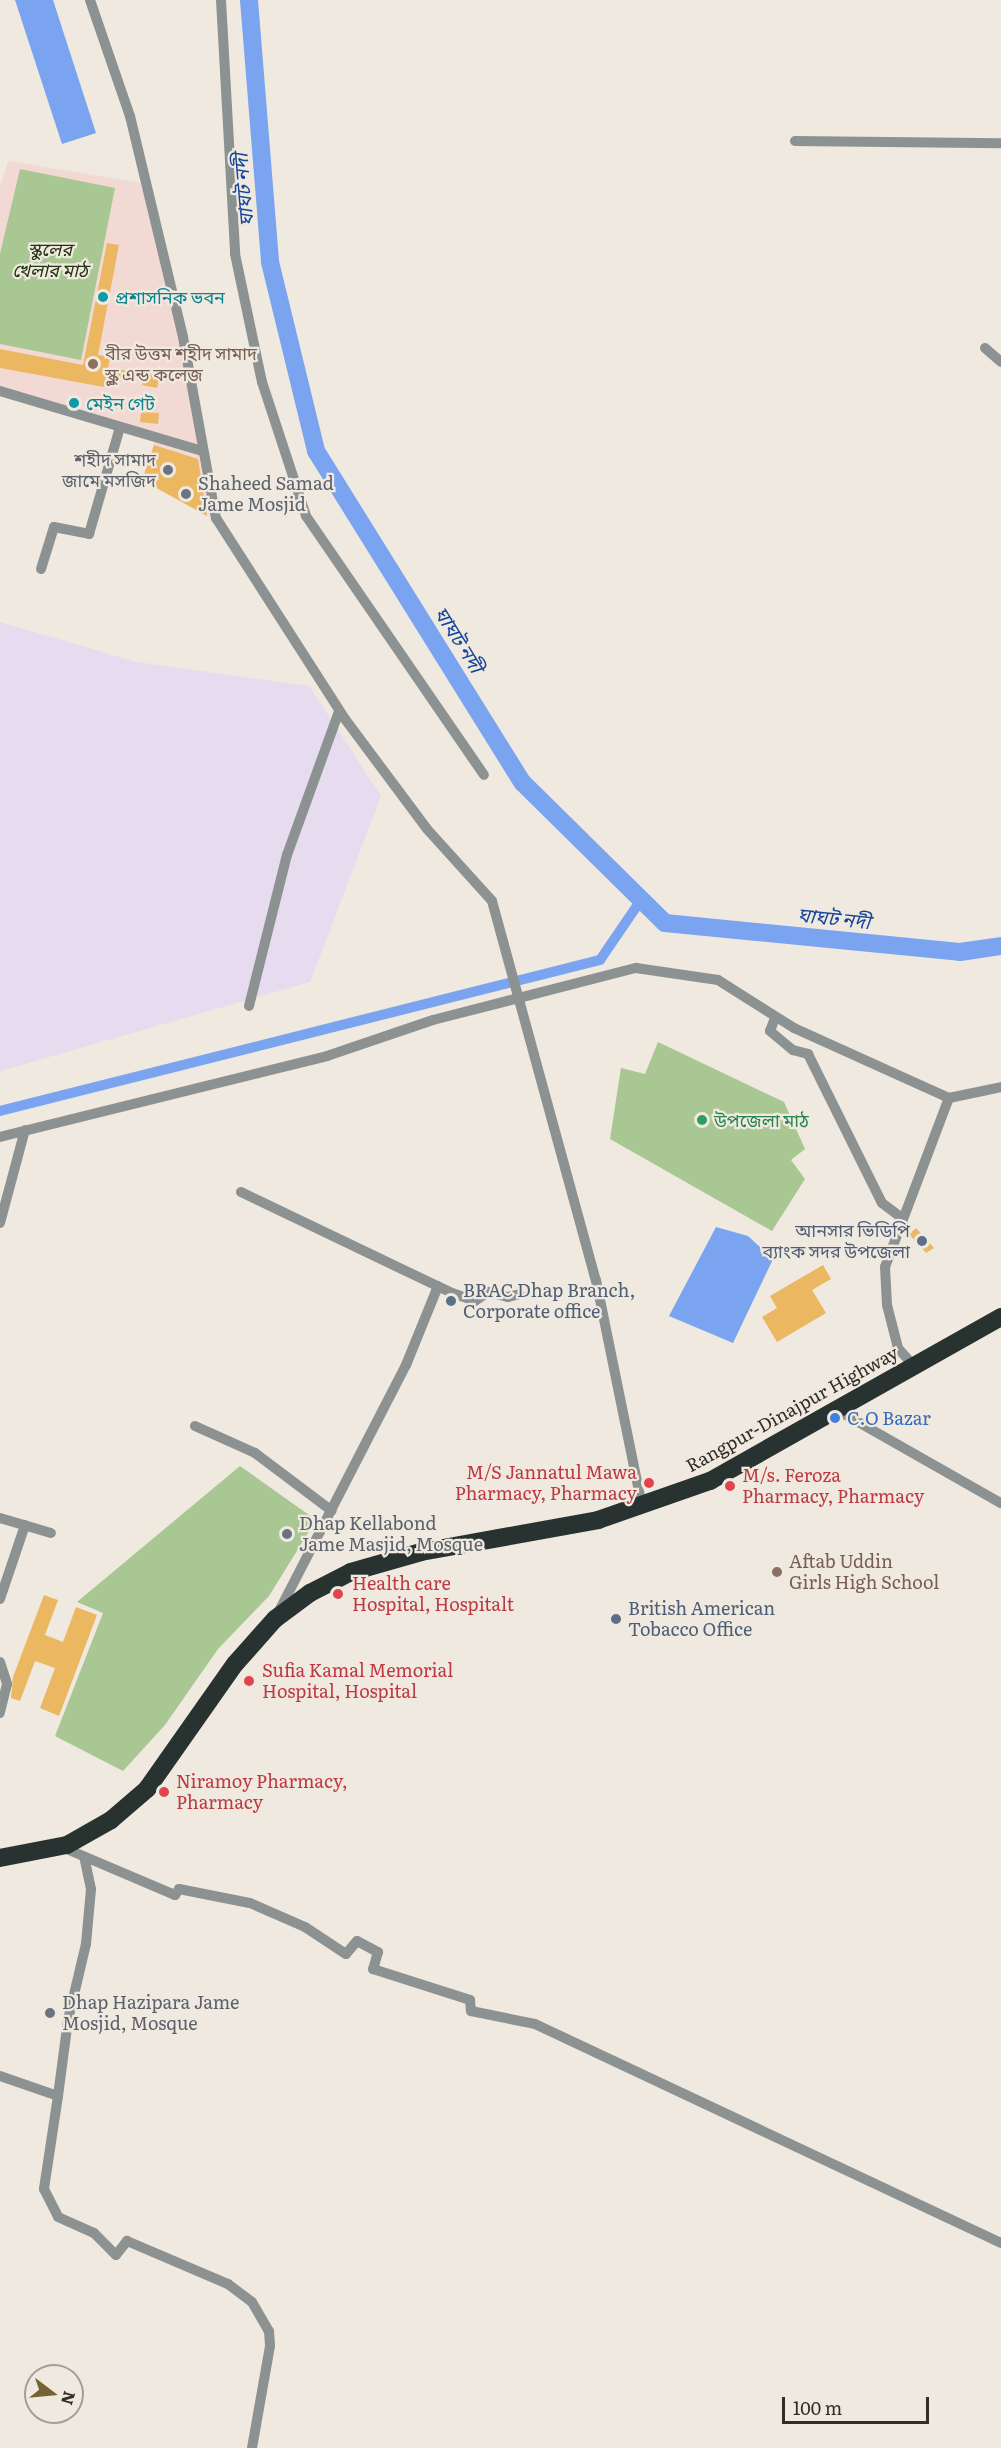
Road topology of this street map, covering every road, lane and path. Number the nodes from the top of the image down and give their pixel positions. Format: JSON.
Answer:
{"nodes":[{"id":1,"x":90,"y":0,"type":"edge"},
{"id":2,"x":221,"y":0,"type":"edge"},
{"id":3,"x":795,"y":141,"type":"dead end"},
{"id":4,"x":1001,"y":143,"type":"edge"},
{"id":5,"x":985,"y":348,"type":"dead end"},
{"id":6,"x":1001,"y":362,"type":"edge"},
{"id":7,"x":0,"y":391,"type":"edge"},
{"id":8,"x":120,"y":427,"type":"junction"},
{"id":9,"x":202,"y":451,"type":"junction"},
{"id":10,"x":41,"y":569,"type":"dead end"},
{"id":11,"x":339,"y":711,"type":"junction"},
{"id":12,"x":484,"y":775,"type":"dead end"},
{"id":13,"x":522,"y":997,"type":"junction"},
{"id":14,"x":249,"y":1006,"type":"dead end"},
{"id":15,"x":775,"y":1018,"type":"junction"},
{"id":16,"x":1001,"y":1087,"type":"edge"},
{"id":17,"x":949,"y":1098,"type":"junction"},
{"id":18,"x":24,"y":1131,"type":"junction"},
{"id":19,"x":0,"y":1137,"type":"edge"},
{"id":20,"x":240,"y":1192,"type":"dead end"},
{"id":21,"x":902,"y":1218,"type":"junction"},
{"id":22,"x":0,"y":1223,"type":"edge"},
{"id":23,"x":438,"y":1286,"type":"junction"},
{"id":24,"x":520,"y":1294,"type":"dead end"},
{"id":25,"x":1001,"y":1317,"type":"edge"},
{"id":26,"x":914,"y":1366,"type":"junction"},
{"id":27,"x":837,"y":1410,"type":"junction"},
{"id":28,"x":195,"y":1426,"type":"dead end"},
{"id":29,"x":1001,"y":1503,"type":"edge"},
{"id":30,"x":642,"y":1506,"type":"junction"},
{"id":31,"x":332,"y":1511,"type":"junction"},
{"id":32,"x":0,"y":1518,"type":"edge"},
{"id":33,"x":25,"y":1525,"type":"junction"},
{"id":34,"x":51,"y":1533,"type":"dead end"},
{"id":35,"x":0,"y":1599,"type":"edge"},
{"id":36,"x":275,"y":1619,"type":"junction"},
{"id":37,"x":0,"y":1662,"type":"edge"},
{"id":38,"x":0,"y":1713,"type":"edge"},
{"id":39,"x":62,"y":1846,"type":"junction"},
{"id":40,"x":84,"y":1857,"type":"junction"},
{"id":41,"x":0,"y":1858,"type":"edge"},
{"id":42,"x":0,"y":2076,"type":"edge"},
{"id":43,"x":58,"y":2096,"type":"junction"},
{"id":44,"x":1001,"y":2243,"type":"edge"},
{"id":45,"x":252,"y":2448,"type":"edge"}],
"edges":[{"from":1,"to":9,"type":"street"},
{"from":2,"to":12,"type":"street"},
{"from":3,"to":4,"type":"street"},
{"from":5,"to":6,"type":"street"},
{"from":7,"to":8,"type":"street"},
{"from":8,"to":9,"type":"street"},
{"from":8,"to":10,"type":"street"},
{"from":9,"to":11,"type":"street"},
{"from":11,"to":13,"type":"street"},
{"from":11,"to":14,"type":"street"},
{"from":13,"to":15,"type":"street"},
{"from":13,"to":18,"type":"street"},
{"from":13,"to":30,"type":"street"},
{"from":15,"to":17,"type":"street"},
{"from":15,"to":21,"type":"street"},
{"from":16,"to":17,"type":"street"},
{"from":17,"to":21,"type":"street"},
{"from":18,"to":19,"type":"street"},
{"from":18,"to":22,"type":"street"},
{"from":20,"to":23,"type":"street"},
{"from":21,"to":26,"type":"street"},
{"from":23,"to":24,"type":"street"},
{"from":23,"to":31,"type":"street"},
{"from":25,"to":26,"type":"highway","name":"Rangpur-Dinajpur Highway"},
{"from":26,"to":27,"type":"highway","name":"Rangpur-Dinajpur Highway"},
{"from":27,"to":29,"type":"street"},
{"from":27,"to":30,"type":"highway","name":"Rangpur-Dinajpur Highway"},
{"from":28,"to":31,"type":"street"},
{"from":30,"to":36,"type":"highway","name":"Rangpur-Dinajpur Highway"},
{"from":31,"to":36,"type":"street"},
{"from":32,"to":33,"type":"street"},
{"from":33,"to":34,"type":"street"},
{"from":33,"to":35,"type":"street"},
{"from":36,"to":39,"type":"highway","name":"Rangpur-Dinajpur Highway"},
{"from":37,"to":38,"type":"street"},
{"from":39,"to":40,"type":"street"},
{"from":39,"to":41,"type":"highway","name":"Rangpur-Dinajpur Highway"},
{"from":40,"to":43,"type":"street"},
{"from":40,"to":44,"type":"street"},
{"from":42,"to":43,"type":"street"},
{"from":43,"to":45,"type":"street"}]}
